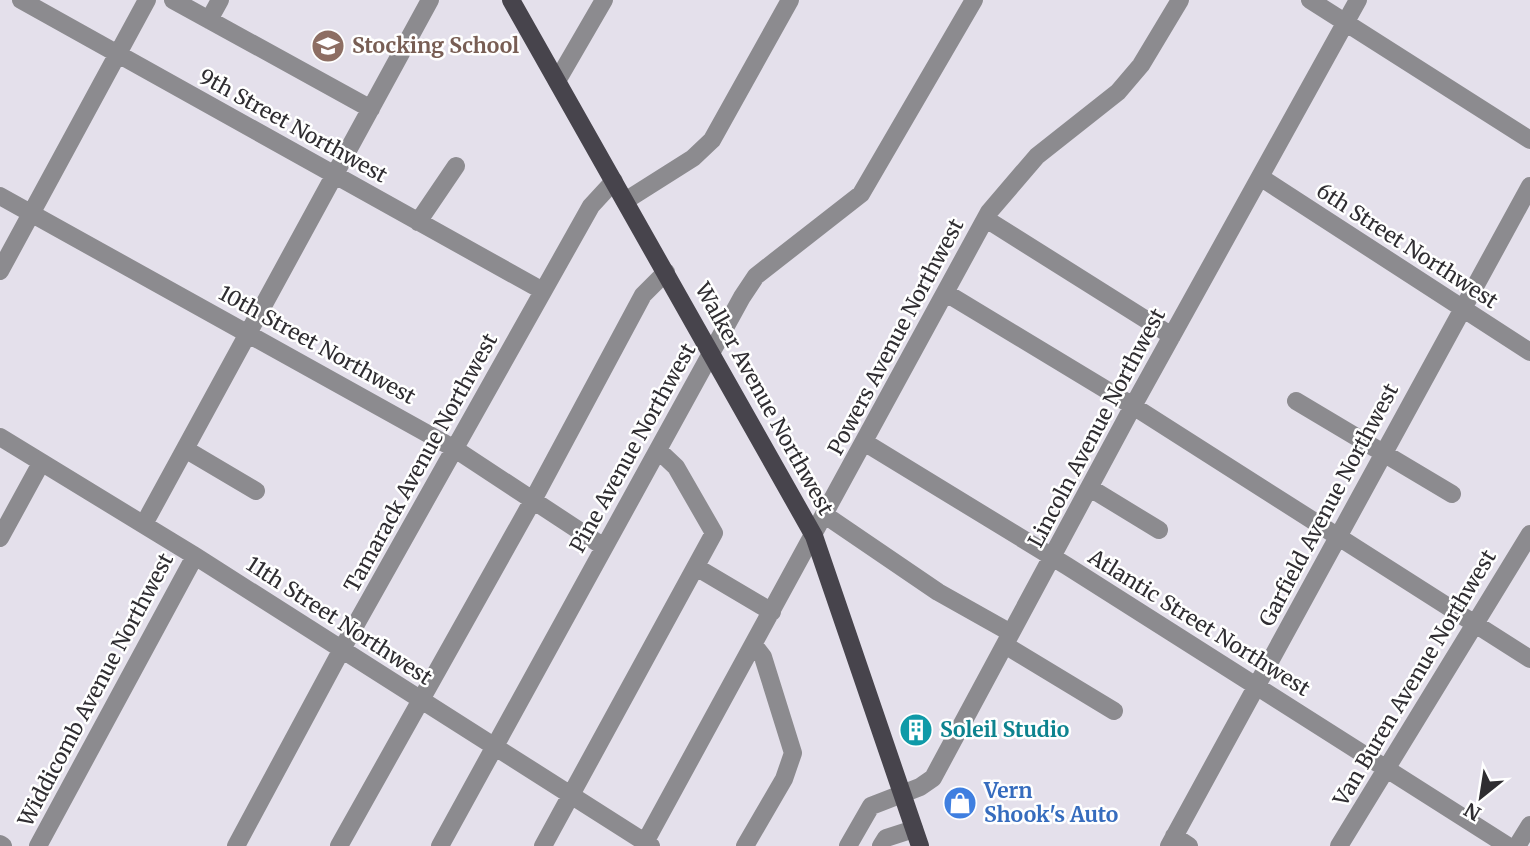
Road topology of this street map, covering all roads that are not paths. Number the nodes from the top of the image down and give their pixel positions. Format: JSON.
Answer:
{"nodes":[{"id":1,"x":20,"y":0,"type":"edge"},
{"id":2,"x":147,"y":0,"type":"edge"},
{"id":3,"x":173,"y":0,"type":"edge"},
{"id":4,"x":220,"y":0,"type":"edge"},
{"id":5,"x":430,"y":0,"type":"edge"},
{"id":6,"x":511,"y":0,"type":"edge"},
{"id":7,"x":604,"y":0,"type":"edge"},
{"id":8,"x":790,"y":0,"type":"edge"},
{"id":9,"x":974,"y":0,"type":"edge"},
{"id":10,"x":1180,"y":0,"type":"edge"},
{"id":11,"x":1310,"y":0,"type":"edge"},
{"id":12,"x":1358,"y":0,"type":"edge"},
{"id":13,"x":209,"y":20,"type":"junction"},
{"id":14,"x":1346,"y":23,"type":"junction"},
{"id":15,"x":118,"y":55,"type":"junction"},
{"id":16,"x":557,"y":82,"type":"junction"},
{"id":17,"x":371,"y":108,"type":"junction"},
{"id":18,"x":1530,"y":140,"type":"edge"},
{"id":19,"x":456,"y":166,"type":"dead end"},
{"id":20,"x":334,"y":176,"type":"junction"},
{"id":21,"x":1260,"y":177,"type":"junction"},
{"id":22,"x":614,"y":181,"type":"junction"},
{"id":23,"x":1530,"y":186,"type":"edge"},
{"id":24,"x":0,"y":196,"type":"edge"},
{"id":25,"x":625,"y":201,"type":"junction"},
{"id":26,"x":32,"y":214,"type":"junction"},
{"id":27,"x":986,"y":219,"type":"junction"},
{"id":28,"x":418,"y":222,"type":"junction"},
{"id":29,"x":0,"y":271,"type":"edge"},
{"id":30,"x":666,"y":272,"type":"junction"},
{"id":31,"x":543,"y":291,"type":"junction"},
{"id":32,"x":946,"y":293,"type":"junction"},
{"id":33,"x":1463,"y":308,"type":"junction"},
{"id":34,"x":250,"y":332,"type":"junction"},
{"id":35,"x":1172,"y":336,"type":"junction"},
{"id":36,"x":1530,"y":352,"type":"edge"},
{"id":37,"x":711,"y":353,"type":"junction"},
{"id":38,"x":1296,"y":401,"type":"dead end"},
{"id":39,"x":1133,"y":406,"type":"junction"},
{"id":40,"x":0,"y":437,"type":"edge"},
{"id":41,"x":864,"y":442,"type":"junction"},
{"id":42,"x":185,"y":449,"type":"junction"},
{"id":43,"x":455,"y":449,"type":"junction"},
{"id":44,"x":657,"y":450,"type":"junction"},
{"id":45,"x":1382,"y":454,"type":"junction"},
{"id":46,"x":41,"y":463,"type":"junction"},
{"id":47,"x":1090,"y":488,"type":"junction"},
{"id":48,"x":256,"y":491,"type":"dead end"},
{"id":49,"x":1452,"y":494,"type":"dead end"},
{"id":50,"x":533,"y":500,"type":"junction"},
{"id":51,"x":825,"y":516,"type":"junction"},
{"id":52,"x":144,"y":524,"type":"junction"},
{"id":53,"x":1159,"y":530,"type":"dead end"},
{"id":54,"x":1530,"y":534,"type":"edge"},
{"id":55,"x":814,"y":536,"type":"junction"},
{"id":56,"x":1339,"y":537,"type":"junction"},
{"id":57,"x":0,"y":538,"type":"edge"},
{"id":58,"x":604,"y":547,"type":"junction"},
{"id":59,"x":195,"y":556,"type":"junction"},
{"id":60,"x":1052,"y":557,"type":"junction"},
{"id":61,"x":696,"y":567,"type":"junction"},
{"id":62,"x":772,"y":612,"type":"junction"},
{"id":63,"x":1475,"y":624,"type":"junction"},
{"id":64,"x":1008,"y":639,"type":"junction"},
{"id":65,"x":754,"y":645,"type":"junction"},
{"id":66,"x":342,"y":649,"type":"junction"},
{"id":67,"x":1530,"y":660,"type":"edge"},
{"id":68,"x":1257,"y":686,"type":"junction"},
{"id":69,"x":420,"y":700,"type":"junction"},
{"id":70,"x":1114,"y":711,"type":"dead end"},
{"id":71,"x":495,"y":748,"type":"junction"},
{"id":72,"x":1387,"y":768,"type":"junction"},
{"id":73,"x":902,"y":793,"type":"junction"},
{"id":74,"x":571,"y":795,"type":"junction"},
{"id":75,"x":1530,"y":825,"type":"edge"},
{"id":76,"x":917,"y":837,"type":"edge"},
{"id":77,"x":850,"y":843,"type":"edge"},
{"id":78,"x":1177,"y":843,"type":"edge"},
{"id":79,"x":646,"y":845,"type":"edge"},
{"id":80,"x":881,"y":845,"type":"edge"},
{"id":81,"x":38,"y":846,"type":"edge"},
{"id":82,"x":236,"y":846,"type":"edge"},
{"id":83,"x":339,"y":846,"type":"edge"},
{"id":84,"x":440,"y":846,"type":"edge"},
{"id":85,"x":543,"y":846,"type":"edge"},
{"id":86,"x":746,"y":846,"type":"edge"},
{"id":87,"x":1339,"y":846,"type":"edge"},
{"id":88,"x":1508,"y":846,"type":"edge"},
{"id":89,"x":1517,"y":846,"type":"edge"}],
"edges":[{"from":1,"to":15,"type":"street","name":"9th Street Northwest"},
{"from":2,"to":15,"type":"street"},
{"from":3,"to":13,"type":"street"},
{"from":4,"to":13,"type":"street"},
{"from":5,"to":17,"type":"street"},
{"from":6,"to":16,"type":"main road","name":"Walker Avenue Northwest"},
{"from":7,"to":16,"type":"street"},
{"from":8,"to":25,"type":"street"},
{"from":9,"to":37,"type":"street","name":"Pine Avenue Northwest"},
{"from":10,"to":27,"type":"street","name":"Powers Avenue Northwest"},
{"from":11,"to":14,"type":"street"},
{"from":12,"to":14,"type":"street","name":"Lincoln Avenue Northwest"},
{"from":13,"to":17,"type":"street"},
{"from":14,"to":18,"type":"street"},
{"from":14,"to":21,"type":"street","name":"Lincoln Avenue Northwest"},
{"from":15,"to":20,"type":"street","name":"9th Street Northwest"},
{"from":15,"to":26,"type":"street"},
{"from":16,"to":22,"type":"main road","name":"Walker Avenue Northwest"},
{"from":17,"to":20,"type":"street"},
{"from":19,"to":28,"type":"street"},
{"from":20,"to":28,"type":"street","name":"9th Street Northwest"},
{"from":20,"to":34,"type":"street"},
{"from":21,"to":33,"type":"street","name":"6th Street Northwest"},
{"from":21,"to":35,"type":"street","name":"Lincoln Avenue Northwest"},
{"from":22,"to":25,"type":"main road","name":"Walker Avenue Northwest"},
{"from":22,"to":31,"type":"street","name":"Tamarack Avenue Northwest"},
{"from":23,"to":33,"type":"street","name":"Garfield Avenue Northwest"},
{"from":24,"to":26,"type":"street","name":"10th Street Northwest"},
{"from":25,"to":30,"type":"main road","name":"Walker Avenue Northwest"},
{"from":26,"to":29,"type":"street"},
{"from":26,"to":34,"type":"street","name":"10th Street Northwest"},
{"from":27,"to":32,"type":"street","name":"Powers Avenue Northwest"},
{"from":27,"to":35,"type":"street"},
{"from":28,"to":31,"type":"street","name":"9th Street Northwest"},
{"from":30,"to":37,"type":"main road","name":"Walker Avenue Northwest"},
{"from":30,"to":50,"type":"street"},
{"from":31,"to":43,"type":"street","name":"Tamarack Avenue Northwest"},
{"from":32,"to":39,"type":"street"},
{"from":32,"to":41,"type":"street","name":"Powers Avenue Northwest"},
{"from":33,"to":36,"type":"street","name":"6th Street Northwest"},
{"from":33,"to":45,"type":"street","name":"Garfield Avenue Northwest"},
{"from":34,"to":42,"type":"street"},
{"from":34,"to":43,"type":"street","name":"10th Street Northwest"},
{"from":35,"to":39,"type":"street","name":"Lincoln Avenue Northwest"},
{"from":37,"to":44,"type":"street","name":"Pine Avenue Northwest"},
{"from":37,"to":55,"type":"main road","name":"Walker Avenue Northwest"},
{"from":38,"to":45,"type":"street"},
{"from":39,"to":47,"type":"street","name":"Lincoln Avenue Northwest"},
{"from":39,"to":56,"type":"street"},
{"from":40,"to":46,"type":"street","name":"11th Street Northwest"},
{"from":41,"to":51,"type":"street","name":"Powers Avenue Northwest"},
{"from":41,"to":60,"type":"street","name":"Atlantic Street Northwest"},
{"from":42,"to":48,"type":"street"},
{"from":42,"to":52,"type":"street"},
{"from":43,"to":50,"type":"street","name":"10th Street Northwest"},
{"from":43,"to":66,"type":"street","name":"Tamarack Avenue Northwest"},
{"from":44,"to":58,"type":"street","name":"Pine Avenue Northwest"},
{"from":44,"to":61,"type":"street"},
{"from":45,"to":49,"type":"street"},
{"from":45,"to":56,"type":"street","name":"Garfield Avenue Northwest"},
{"from":46,"to":52,"type":"street","name":"11th Street Northwest"},
{"from":46,"to":57,"type":"street"},
{"from":47,"to":53,"type":"street"},
{"from":47,"to":60,"type":"street","name":"Lincoln Avenue Northwest"},
{"from":50,"to":58,"type":"street","name":"10th Street Northwest"},
{"from":50,"to":69,"type":"street"},
{"from":51,"to":55,"type":"street","name":"Powers Avenue Northwest"},
{"from":51,"to":64,"type":"street"},
{"from":52,"to":59,"type":"street","name":"11th Street Northwest"},
{"from":54,"to":63,"type":"street","name":"Van Buren Avenue Northwest"},
{"from":55,"to":62,"type":"street","name":"Powers Avenue Northwest"},
{"from":55,"to":73,"type":"main road","name":"Walker Avenue Northwest"},
{"from":56,"to":63,"type":"street"},
{"from":56,"to":68,"type":"street","name":"Garfield Avenue Northwest"},
{"from":58,"to":71,"type":"street","name":"Pine Avenue Northwest"},
{"from":59,"to":66,"type":"street","name":"11th Street Northwest"},
{"from":59,"to":81,"type":"street","name":"Widdicomb Avenue Northwest"},
{"from":60,"to":64,"type":"street","name":"Lincoln Avenue Northwest"},
{"from":60,"to":68,"type":"street","name":"Atlantic Street Northwest"},
{"from":61,"to":62,"type":"street"},
{"from":61,"to":74,"type":"street"},
{"from":62,"to":65,"type":"street","name":"Powers Avenue Northwest"},
{"from":63,"to":67,"type":"street"},
{"from":63,"to":72,"type":"street","name":"Van Buren Avenue Northwest"},
{"from":64,"to":70,"type":"street"},
{"from":64,"to":73,"type":"street","name":"Lincoln Avenue Northwest"},
{"from":65,"to":79,"type":"street","name":"Powers Avenue Northwest"},
{"from":65,"to":86,"type":"street"},
{"from":66,"to":69,"type":"street","name":"11th Street Northwest"},
{"from":66,"to":82,"type":"street","name":"Tamarack Avenue Northwest"},
{"from":68,"to":72,"type":"street","name":"Atlantic Street Northwest"},
{"from":68,"to":78,"type":"street","name":"Garfield Avenue Northwest"},
{"from":69,"to":71,"type":"street","name":"11th Street Northwest"},
{"from":69,"to":83,"type":"street"},
{"from":71,"to":74,"type":"street","name":"11th Street Northwest"},
{"from":71,"to":84,"type":"street","name":"Pine Avenue Northwest"},
{"from":72,"to":87,"type":"street","name":"Van Buren Avenue Northwest"},
{"from":72,"to":88,"type":"street","name":"Atlantic Street Northwest"},
{"from":73,"to":76,"type":"main road","name":"Walker Avenue Northwest"},
{"from":73,"to":77,"type":"street","name":"Lincoln Avenue Northwest"},
{"from":74,"to":79,"type":"street","name":"11th Street Northwest"},
{"from":74,"to":85,"type":"street"},
{"from":75,"to":89,"type":"street"},
{"from":76,"to":80,"type":"street"},
{"from":77,"to":80,"type":"street"}]}
